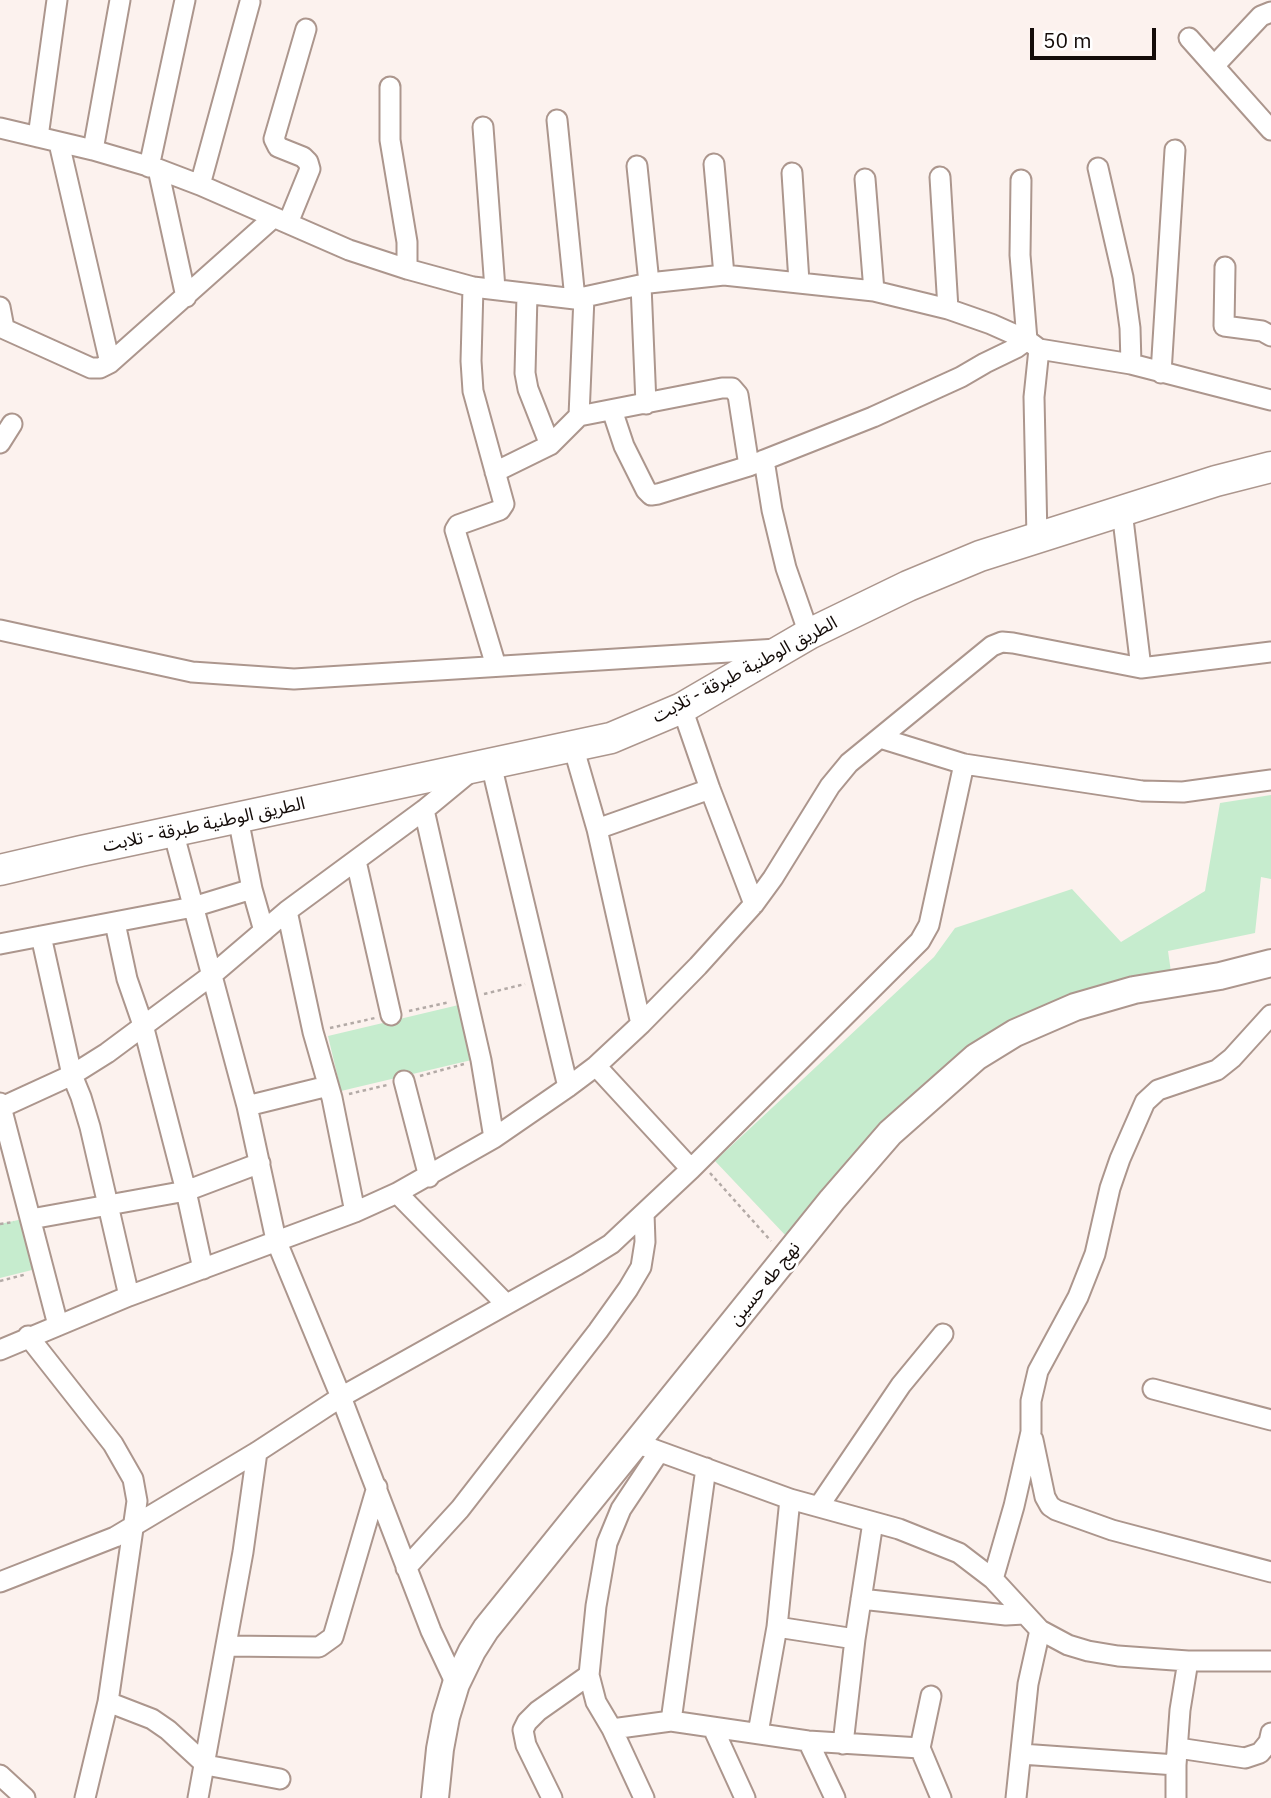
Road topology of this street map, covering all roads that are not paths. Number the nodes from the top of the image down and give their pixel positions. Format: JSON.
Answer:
{"nodes":[{"id":1,"x":57,"y":0,"type":"edge"},
{"id":2,"x":120,"y":0,"type":"edge"},
{"id":3,"x":184,"y":0,"type":"edge"},
{"id":4,"x":250,"y":2,"type":"dead end"},
{"id":5,"x":1271,"y":12,"type":"edge"},
{"id":6,"x":306,"y":29,"type":"dead end"},
{"id":7,"x":1189,"y":38,"type":"dead end"},
{"id":8,"x":1214,"y":66,"type":"junction"},
{"id":9,"x":390,"y":87,"type":"dead end"},
{"id":10,"x":557,"y":120,"type":"dead end"},
{"id":11,"x":483,"y":127,"type":"dead end"},
{"id":12,"x":0,"y":128,"type":"edge"},
{"id":13,"x":1271,"y":130,"type":"edge"},
{"id":14,"x":38,"y":137,"type":"junction"},
{"id":15,"x":59,"y":142,"type":"junction"},
{"id":16,"x":93,"y":150,"type":"junction"},
{"id":17,"x":1175,"y":150,"type":"dead end"},
{"id":18,"x":714,"y":164,"type":"dead end"},
{"id":19,"x":637,"y":166,"type":"dead end"},
{"id":20,"x":154,"y":168,"type":"junction"},
{"id":21,"x":1098,"y":168,"type":"dead end"},
{"id":22,"x":792,"y":173,"type":"dead end"},
{"id":23,"x":940,"y":177,"type":"dead end"},
{"id":24,"x":865,"y":179,"type":"dead end"},
{"id":25,"x":1021,"y":180,"type":"dead end"},
{"id":26,"x":200,"y":185,"type":"junction"},
{"id":27,"x":280,"y":220,"type":"junction"},
{"id":28,"x":1225,"y":267,"type":"dead end"},
{"id":29,"x":407,"y":270,"type":"junction"},
{"id":30,"x":724,"y":275,"type":"junction"},
{"id":31,"x":799,"y":282,"type":"junction"},
{"id":32,"x":645,"y":284,"type":"junction"},
{"id":33,"x":472,"y":287,"type":"junction"},
{"id":34,"x":495,"y":289,"type":"junction"},
{"id":35,"x":874,"y":292,"type":"junction"},
{"id":36,"x":527,"y":295,"type":"junction"},
{"id":37,"x":186,"y":297,"type":"junction"},
{"id":38,"x":580,"y":298,"type":"junction"},
{"id":39,"x":0,"y":307,"type":"edge"},
{"id":40,"x":948,"y":309,"type":"junction"},
{"id":41,"x":2,"y":327,"type":"edge"},
{"id":42,"x":1271,"y":336,"type":"edge"},
{"id":43,"x":1033,"y":345,"type":"junction"},
{"id":44,"x":110,"y":363,"type":"junction"},
{"id":45,"x":1131,"y":365,"type":"junction"},
{"id":46,"x":1161,"y":373,"type":"junction"},
{"id":47,"x":1271,"y":400,"type":"edge"},
{"id":48,"x":646,"y":404,"type":"junction"},
{"id":49,"x":612,"y":410,"type":"junction"},
{"id":50,"x":579,"y":416,"type":"junction"},
{"id":51,"x":12,"y":424,"type":"dead end"},
{"id":52,"x":0,"y":443,"type":"edge"},
{"id":53,"x":550,"y":445,"type":"junction"},
{"id":54,"x":757,"y":463,"type":"junction"},
{"id":55,"x":1271,"y":467,"type":"edge"},
{"id":56,"x":495,"y":472,"type":"junction"},
{"id":57,"x":1122,"y":511,"type":"junction"},
{"id":58,"x":1037,"y":538,"type":"junction"},
{"id":59,"x":0,"y":630,"type":"edge"},
{"id":60,"x":797,"y":641,"type":"junction"},
{"id":61,"x":1271,"y":652,"type":"edge"},
{"id":62,"x":496,"y":666,"type":"junction"},
{"id":63,"x":1141,"y":668,"type":"junction"},
{"id":64,"x":682,"y":708,"type":"junction"},
{"id":65,"x":880,"y":738,"type":"junction"},
{"id":66,"x":573,"y":746,"type":"junction"},
{"id":67,"x":964,"y":764,"type":"junction"},
{"id":68,"x":483,"y":766,"type":"junction"},
{"id":69,"x":1271,"y":780,"type":"edge"},
{"id":70,"x":710,"y":789,"type":"junction"},
{"id":71,"x":424,"y":810,"type":"junction"},
{"id":72,"x":237,"y":818,"type":"junction"},
{"id":73,"x":597,"y":829,"type":"junction"},
{"id":74,"x":173,"y":831,"type":"junction"},
{"id":75,"x":356,"y":861,"type":"junction"},
{"id":76,"x":0,"y":870,"type":"edge"},
{"id":77,"x":252,"y":888,"type":"junction"},
{"id":78,"x":754,"y":904,"type":"junction"},
{"id":79,"x":193,"y":907,"type":"junction"},
{"id":80,"x":287,"y":911,"type":"junction"},
{"id":81,"x":115,"y":923,"type":"junction"},
{"id":82,"x":264,"y":930,"type":"junction"},
{"id":83,"x":41,"y":936,"type":"junction"},
{"id":84,"x":0,"y":944,"type":"edge"},
{"id":85,"x":1271,"y":963,"type":"edge"},
{"id":86,"x":212,"y":975,"type":"junction"},
{"id":87,"x":391,"y":1015,"type":"road end"},
{"id":88,"x":1271,"y":1015,"type":"edge"},
{"id":89,"x":641,"y":1024,"type":"junction"},
{"id":90,"x":144,"y":1025,"type":"junction"},
{"id":91,"x":596,"y":1066,"type":"junction"},
{"id":92,"x":72,"y":1075,"type":"junction"},
{"id":93,"x":404,"y":1081,"type":"dead end"},
{"id":94,"x":328,"y":1086,"type":"junction"},
{"id":95,"x":568,"y":1087,"type":"junction"},
{"id":96,"x":247,"y":1106,"type":"junction"},
{"id":97,"x":0,"y":1107,"type":"edge"},
{"id":98,"x":494,"y":1138,"type":"junction"},
{"id":99,"x":260,"y":1163,"type":"junction"},
{"id":100,"x":695,"y":1165,"type":"junction"},
{"id":101,"x":429,"y":1177,"type":"junction"},
{"id":102,"x":186,"y":1191,"type":"junction"},
{"id":103,"x":397,"y":1193,"type":"junction"},
{"id":104,"x":108,"y":1206,"type":"junction"},
{"id":105,"x":355,"y":1212,"type":"junction"},
{"id":106,"x":644,"y":1213,"type":"junction"},
{"id":107,"x":31,"y":1219,"type":"junction"},
{"id":108,"x":276,"y":1240,"type":"junction"},
{"id":109,"x":203,"y":1269,"type":"junction"},
{"id":110,"x":129,"y":1296,"type":"junction"},
{"id":111,"x":506,"y":1304,"type":"junction"},
{"id":112,"x":58,"y":1325,"type":"junction"},
{"id":113,"x":943,"y":1334,"type":"dead end"},
{"id":114,"x":28,"y":1336,"type":"junction"},
{"id":115,"x":0,"y":1350,"type":"edge"},
{"id":116,"x":1153,"y":1389,"type":"dead end"},
{"id":117,"x":341,"y":1397,"type":"junction"},
{"id":118,"x":1271,"y":1420,"type":"edge"},
{"id":119,"x":1031,"y":1432,"type":"junction"},
{"id":120,"x":647,"y":1447,"type":"junction"},
{"id":121,"x":257,"y":1452,"type":"junction"},
{"id":122,"x":706,"y":1468,"type":"junction"},
{"id":123,"x":377,"y":1487,"type":"junction"},
{"id":124,"x":790,"y":1499,"type":"junction"},
{"id":125,"x":819,"y":1506,"type":"junction"},
{"id":126,"x":873,"y":1521,"type":"junction"},
{"id":127,"x":134,"y":1526,"type":"junction"},
{"id":128,"x":406,"y":1568,"type":"junction"},
{"id":129,"x":1271,"y":1572,"type":"edge"},
{"id":130,"x":993,"y":1579,"type":"junction"},
{"id":131,"x":0,"y":1582,"type":"edge"},
{"id":132,"x":861,"y":1599,"type":"junction"},
{"id":133,"x":1024,"y":1614,"type":"junction"},
{"id":134,"x":777,"y":1627,"type":"junction"},
{"id":135,"x":1040,"y":1630,"type":"junction"},
{"id":136,"x":855,"y":1639,"type":"junction"},
{"id":137,"x":226,"y":1646,"type":"junction"},
{"id":138,"x":1188,"y":1661,"type":"junction"},
{"id":139,"x":1271,"y":1661,"type":"edge"},
{"id":140,"x":589,"y":1675,"type":"junction"},
{"id":141,"x":456,"y":1684,"type":"junction"},
{"id":142,"x":931,"y":1696,"type":"dead end"},
{"id":143,"x":108,"y":1702,"type":"junction"},
{"id":144,"x":671,"y":1721,"type":"junction"},
{"id":145,"x":612,"y":1728,"type":"junction"},
{"id":146,"x":713,"y":1728,"type":"junction"},
{"id":147,"x":758,"y":1733,"type":"junction"},
{"id":148,"x":1270,"y":1739,"type":"edge"},
{"id":149,"x":808,"y":1741,"type":"junction"},
{"id":150,"x":843,"y":1744,"type":"junction"},
{"id":151,"x":920,"y":1748,"type":"junction"},
{"id":152,"x":1021,"y":1754,"type":"junction"},
{"id":153,"x":1177,"y":1757,"type":"junction"},
{"id":154,"x":206,"y":1765,"type":"junction"},
{"id":155,"x":0,"y":1775,"type":"edge"},
{"id":156,"x":280,"y":1779,"type":"dead end"},
{"id":157,"x":25,"y":1798,"type":"edge"},
{"id":158,"x":85,"y":1798,"type":"edge"},
{"id":159,"x":198,"y":1798,"type":"edge"},
{"id":160,"x":435,"y":1798,"type":"edge"},
{"id":161,"x":552,"y":1798,"type":"edge"},
{"id":162,"x":644,"y":1798,"type":"edge"},
{"id":163,"x":745,"y":1798,"type":"edge"},
{"id":164,"x":835,"y":1798,"type":"edge"},
{"id":165,"x":941,"y":1798,"type":"edge"},
{"id":166,"x":1016,"y":1798,"type":"edge"},
{"id":167,"x":1175,"y":1798,"type":"edge"}],
"edges":[{"from":1,"to":14,"type":"street"},
{"from":2,"to":16,"type":"street"},
{"from":3,"to":20,"type":"street"},
{"from":4,"to":26,"type":"street"},
{"from":5,"to":8,"type":"street"},
{"from":6,"to":27,"type":"street"},
{"from":7,"to":8,"type":"street"},
{"from":8,"to":13,"type":"street"},
{"from":9,"to":29,"type":"street"},
{"from":10,"to":38,"type":"street"},
{"from":11,"to":34,"type":"street"},
{"from":12,"to":14,"type":"street"},
{"from":14,"to":15,"type":"street"},
{"from":15,"to":16,"type":"street"},
{"from":15,"to":44,"type":"street"},
{"from":16,"to":20,"type":"street"},
{"from":17,"to":46,"type":"street"},
{"from":18,"to":30,"type":"street"},
{"from":19,"to":32,"type":"street"},
{"from":20,"to":26,"type":"street"},
{"from":20,"to":37,"type":"street"},
{"from":21,"to":45,"type":"street"},
{"from":22,"to":31,"type":"street"},
{"from":23,"to":40,"type":"street"},
{"from":24,"to":35,"type":"street"},
{"from":25,"to":43,"type":"street"},
{"from":26,"to":27,"type":"street"},
{"from":27,"to":29,"type":"street"},
{"from":27,"to":37,"type":"street"},
{"from":28,"to":42,"type":"street"},
{"from":29,"to":33,"type":"street"},
{"from":30,"to":31,"type":"street"},
{"from":30,"to":32,"type":"street"},
{"from":31,"to":35,"type":"street"},
{"from":32,"to":38,"type":"street"},
{"from":32,"to":48,"type":"street"},
{"from":33,"to":34,"type":"street"},
{"from":33,"to":56,"type":"street"},
{"from":34,"to":36,"type":"street"},
{"from":35,"to":40,"type":"street"},
{"from":36,"to":38,"type":"street"},
{"from":36,"to":53,"type":"street"},
{"from":37,"to":44,"type":"street"},
{"from":38,"to":50,"type":"street"},
{"from":39,"to":41,"type":"street"},
{"from":40,"to":43,"type":"street"},
{"from":41,"to":44,"type":"street"},
{"from":43,"to":45,"type":"street"},
{"from":43,"to":54,"type":"street"},
{"from":43,"to":58,"type":"street"},
{"from":45,"to":46,"type":"street"},
{"from":46,"to":47,"type":"street"},
{"from":48,"to":49,"type":"street"},
{"from":48,"to":54,"type":"street"},
{"from":49,"to":50,"type":"street"},
{"from":49,"to":54,"type":"street"},
{"from":50,"to":53,"type":"street"},
{"from":51,"to":52,"type":"street"},
{"from":53,"to":56,"type":"street"},
{"from":54,"to":60,"type":"street"},
{"from":55,"to":57,"type":"main road","name":"الطريق الوطنية طبرقة - تلابت"},
{"from":56,"to":62,"type":"street"},
{"from":57,"to":58,"type":"main road","name":"الطريق الوطنية طبرقة - تلابت"},
{"from":57,"to":63,"type":"street"},
{"from":58,"to":60,"type":"main road","name":"الطريق الوطنية طبرقة - تلابت"},
{"from":59,"to":62,"type":"street"},
{"from":60,"to":62,"type":"street"},
{"from":60,"to":64,"type":"main road","name":"الطريق الوطنية طبرقة - تلابت"},
{"from":61,"to":63,"type":"street"},
{"from":63,"to":65,"type":"street"},
{"from":64,"to":66,"type":"main road","name":"الطريق الوطنية طبرقة - تلابت"},
{"from":64,"to":70,"type":"street"},
{"from":65,"to":67,"type":"street"},
{"from":65,"to":78,"type":"street"},
{"from":66,"to":68,"type":"main road","name":"الطريق الوطنية طبرقة - تلابت"},
{"from":66,"to":73,"type":"street"},
{"from":67,"to":69,"type":"street"},
{"from":67,"to":100,"type":"street"},
{"from":68,"to":71,"type":"street"},
{"from":68,"to":72,"type":"main road","name":"الطريق الوطنية طبرقة - تلابت"},
{"from":68,"to":95,"type":"street"},
{"from":70,"to":73,"type":"street"},
{"from":70,"to":78,"type":"street"},
{"from":71,"to":75,"type":"street"},
{"from":71,"to":98,"type":"street"},
{"from":72,"to":74,"type":"main road","name":"الطريق الوطنية طبرقة - تلابت"},
{"from":72,"to":77,"type":"street"},
{"from":73,"to":89,"type":"street"},
{"from":74,"to":76,"type":"main road","name":"الطريق الوطنية طبرقة - تلابت"},
{"from":74,"to":79,"type":"street"},
{"from":75,"to":80,"type":"street"},
{"from":75,"to":87,"type":"street"},
{"from":77,"to":79,"type":"street"},
{"from":77,"to":82,"type":"street"},
{"from":78,"to":89,"type":"street"},
{"from":79,"to":81,"type":"street"},
{"from":79,"to":86,"type":"street"},
{"from":80,"to":82,"type":"street"},
{"from":80,"to":94,"type":"street"},
{"from":81,"to":83,"type":"street"},
{"from":81,"to":90,"type":"street"},
{"from":82,"to":86,"type":"street"},
{"from":83,"to":84,"type":"street"},
{"from":83,"to":92,"type":"street"},
{"from":85,"to":120,"type":"main road","name":"نهج طه حسين"},
{"from":86,"to":90,"type":"street"},
{"from":86,"to":96,"type":"street"},
{"from":88,"to":119,"type":"street"},
{"from":89,"to":91,"type":"street"},
{"from":90,"to":92,"type":"street"},
{"from":90,"to":102,"type":"street"},
{"from":91,"to":95,"type":"street"},
{"from":91,"to":100,"type":"street"},
{"from":92,"to":97,"type":"street"},
{"from":92,"to":104,"type":"street"},
{"from":93,"to":101,"type":"street"},
{"from":94,"to":96,"type":"street"},
{"from":94,"to":105,"type":"street"},
{"from":95,"to":98,"type":"street"},
{"from":96,"to":99,"type":"street"},
{"from":97,"to":107,"type":"street"},
{"from":98,"to":101,"type":"street"},
{"from":99,"to":102,"type":"street"},
{"from":99,"to":108,"type":"street"},
{"from":100,"to":106,"type":"street"},
{"from":101,"to":103,"type":"street"},
{"from":102,"to":104,"type":"street"},
{"from":102,"to":109,"type":"street"},
{"from":103,"to":105,"type":"street"},
{"from":103,"to":111,"type":"street"},
{"from":104,"to":107,"type":"street"},
{"from":104,"to":110,"type":"street"},
{"from":105,"to":108,"type":"street"},
{"from":106,"to":111,"type":"street"},
{"from":106,"to":128,"type":"street"},
{"from":107,"to":112,"type":"street"},
{"from":108,"to":109,"type":"street"},
{"from":108,"to":117,"type":"street"},
{"from":109,"to":110,"type":"street"},
{"from":110,"to":112,"type":"street"},
{"from":111,"to":117,"type":"street"},
{"from":112,"to":114,"type":"street"},
{"from":113,"to":125,"type":"street"},
{"from":114,"to":115,"type":"street"},
{"from":114,"to":127,"type":"street"},
{"from":116,"to":118,"type":"street"},
{"from":117,"to":121,"type":"street"},
{"from":117,"to":123,"type":"street"},
{"from":119,"to":129,"type":"street"},
{"from":119,"to":130,"type":"street"},
{"from":120,"to":122,"type":"street"},
{"from":120,"to":140,"type":"street"},
{"from":120,"to":141,"type":"main road","name":"نهج طه حسين"},
{"from":121,"to":127,"type":"street"},
{"from":121,"to":137,"type":"street"},
{"from":122,"to":124,"type":"street"},
{"from":122,"to":144,"type":"street"},
{"from":123,"to":128,"type":"street"},
{"from":123,"to":137,"type":"street"},
{"from":124,"to":125,"type":"street"},
{"from":124,"to":134,"type":"street"},
{"from":125,"to":126,"type":"street"},
{"from":126,"to":130,"type":"street"},
{"from":126,"to":132,"type":"street"},
{"from":127,"to":131,"type":"street"},
{"from":127,"to":143,"type":"street"},
{"from":128,"to":141,"type":"street"},
{"from":130,"to":133,"type":"street"},
{"from":132,"to":133,"type":"street"},
{"from":132,"to":136,"type":"street"},
{"from":133,"to":135,"type":"street"},
{"from":134,"to":136,"type":"street"},
{"from":134,"to":147,"type":"street"},
{"from":135,"to":138,"type":"street"},
{"from":135,"to":152,"type":"street"},
{"from":136,"to":150,"type":"street"},
{"from":137,"to":154,"type":"street"},
{"from":138,"to":139,"type":"street"},
{"from":138,"to":153,"type":"street"},
{"from":140,"to":145,"type":"street"},
{"from":140,"to":161,"type":"street"},
{"from":141,"to":160,"type":"main road","name":"نهج طه حسين"},
{"from":142,"to":151,"type":"street"},
{"from":143,"to":154,"type":"street"},
{"from":143,"to":158,"type":"street"},
{"from":144,"to":145,"type":"street"},
{"from":144,"to":146,"type":"street"},
{"from":145,"to":162,"type":"street"},
{"from":146,"to":147,"type":"street"},
{"from":146,"to":163,"type":"street"},
{"from":147,"to":149,"type":"street"},
{"from":148,"to":153,"type":"street"},
{"from":149,"to":150,"type":"street"},
{"from":149,"to":164,"type":"street"},
{"from":150,"to":151,"type":"street"},
{"from":151,"to":165,"type":"street"},
{"from":152,"to":153,"type":"street"},
{"from":152,"to":166,"type":"street"},
{"from":153,"to":167,"type":"street"},
{"from":154,"to":156,"type":"street"},
{"from":154,"to":159,"type":"street"},
{"from":155,"to":157,"type":"street"}]}
